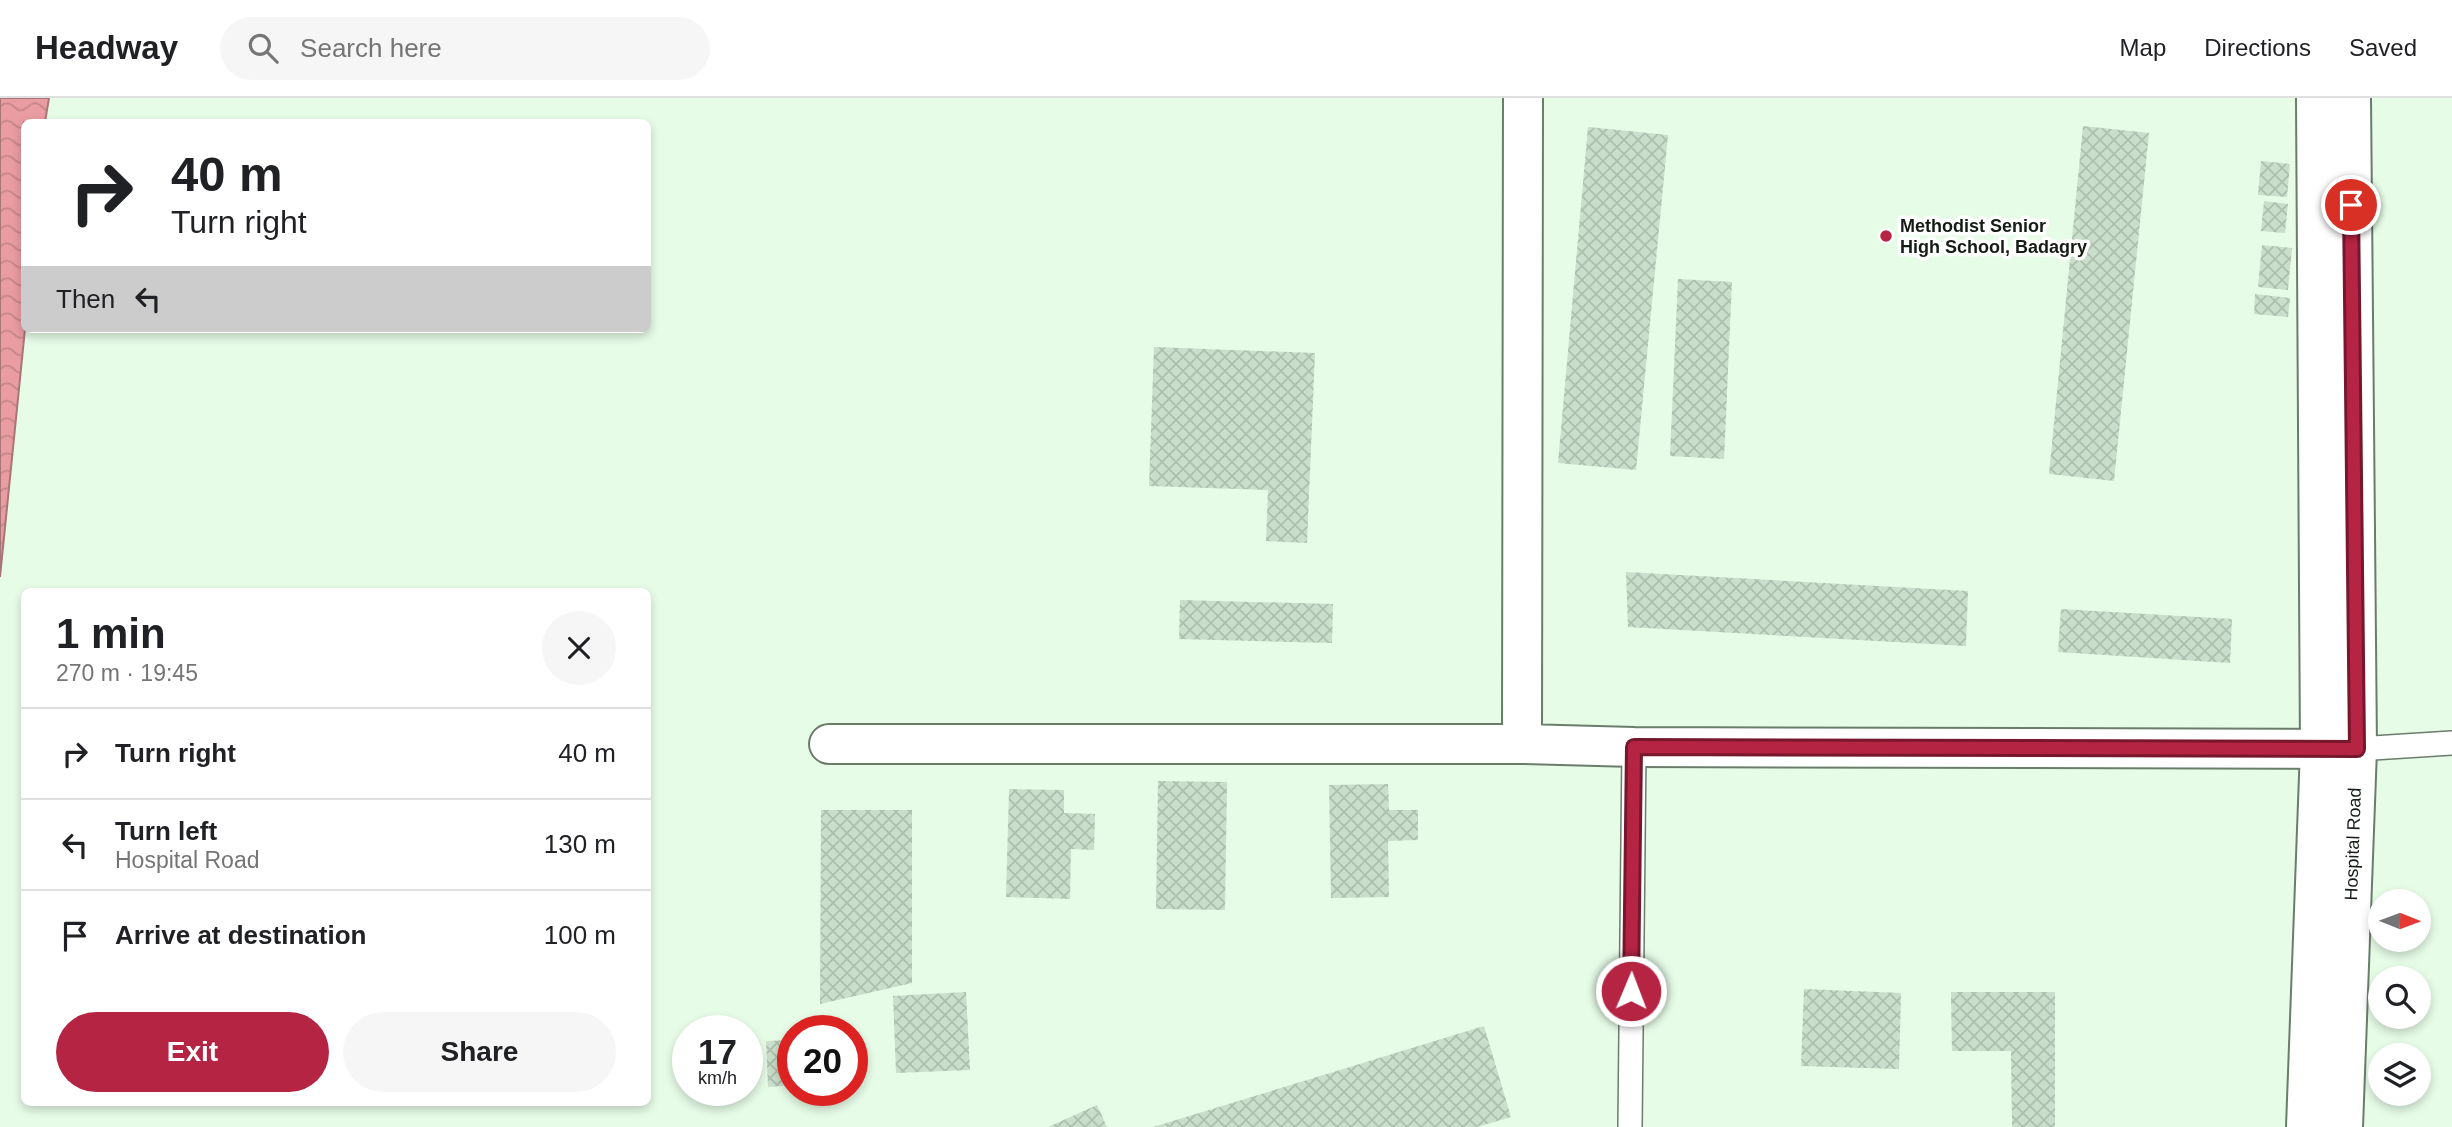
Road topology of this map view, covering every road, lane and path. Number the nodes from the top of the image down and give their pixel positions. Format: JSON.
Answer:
{"nodes":[{"id":1,"x":1523,"y":98,"type":"edge"},
{"id":2,"x":2316,"y":98,"type":"edge"},
{"id":3,"x":2351,"y":98,"type":"edge"},
{"id":4,"x":2452,"y":743,"type":"edge"},
{"id":5,"x":829,"y":744,"type":"dead end"},
{"id":6,"x":1522,"y":744,"type":"junction"},
{"id":7,"x":1634,"y":747,"type":"junction"},
{"id":8,"x":2338,"y":749,"type":"junction"},
{"id":9,"x":1630,"y":1127,"type":"edge"},
{"id":10,"x":2306,"y":1127,"type":"edge"},
{"id":11,"x":2343,"y":1127,"type":"edge"}],
"edges":[{"from":1,"to":6,"type":"street"},
{"from":2,"to":8,"type":"street","name":"Hospital Road"},
{"from":3,"to":8,"type":"street","name":"Hospital Road"},
{"from":4,"to":8,"type":"lane"},
{"from":5,"to":6,"type":"street"},
{"from":6,"to":7,"type":"street"},
{"from":7,"to":8,"type":"street"},
{"from":7,"to":9,"type":"lane"},
{"from":8,"to":10,"type":"street","name":"Hospital Road"},
{"from":8,"to":11,"type":"street","name":"Hospital Road"}]}
